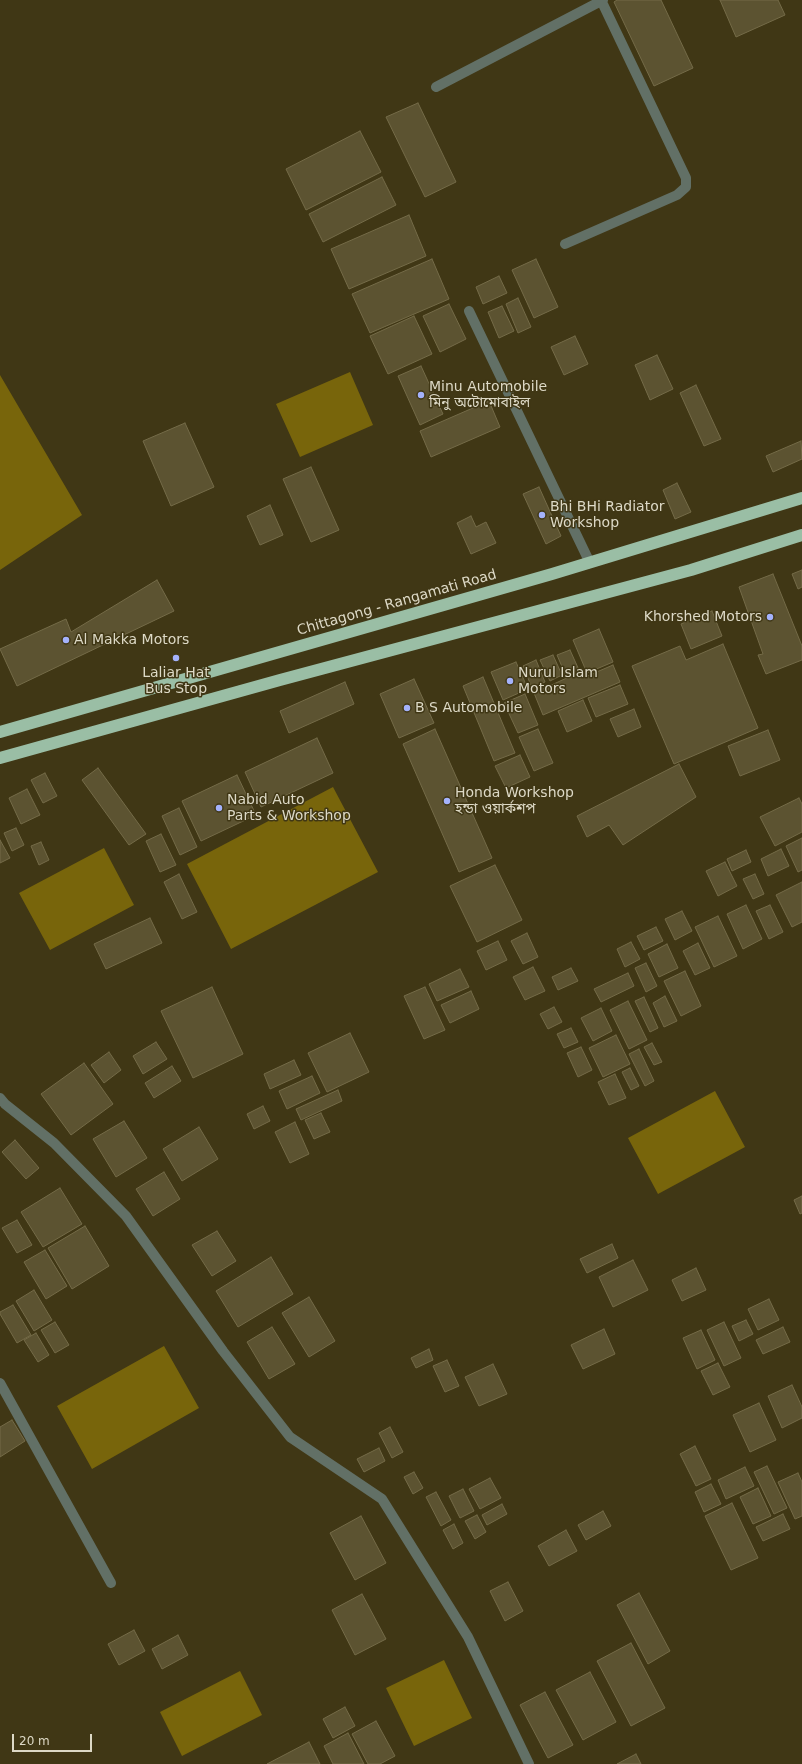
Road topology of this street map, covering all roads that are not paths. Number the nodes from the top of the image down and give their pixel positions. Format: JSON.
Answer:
{"nodes":[{"id":1,"x":602,"y":0,"type":"edge"},
{"id":2,"x":436,"y":87,"type":"dead end"},
{"id":3,"x":566,"y":244,"type":"dead end"},
{"id":4,"x":469,"y":311,"type":"dead end"},
{"id":5,"x":802,"y":498,"type":"edge"},
{"id":6,"x":802,"y":535,"type":"edge"},
{"id":7,"x":590,"y":562,"type":"junction"},
{"id":8,"x":0,"y":732,"type":"edge"},
{"id":9,"x":0,"y":758,"type":"edge"},
{"id":10,"x":2,"y":1103,"type":"edge"},
{"id":11,"x":0,"y":1383,"type":"edge"},
{"id":12,"x":111,"y":1583,"type":"dead end"},
{"id":13,"x":529,"y":1764,"type":"edge"}],
"edges":[{"from":1,"to":2,"type":"street"},
{"from":1,"to":3,"type":"street"},
{"from":4,"to":7,"type":"street"},
{"from":5,"to":7,"type":"highway","name":"Chittagong - Rangamati Road"},
{"from":6,"to":9,"type":"highway"},
{"from":7,"to":8,"type":"highway","name":"Chittagong - Rangamati Road"},
{"from":10,"to":13,"type":"street"},
{"from":11,"to":12,"type":"street"}]}
